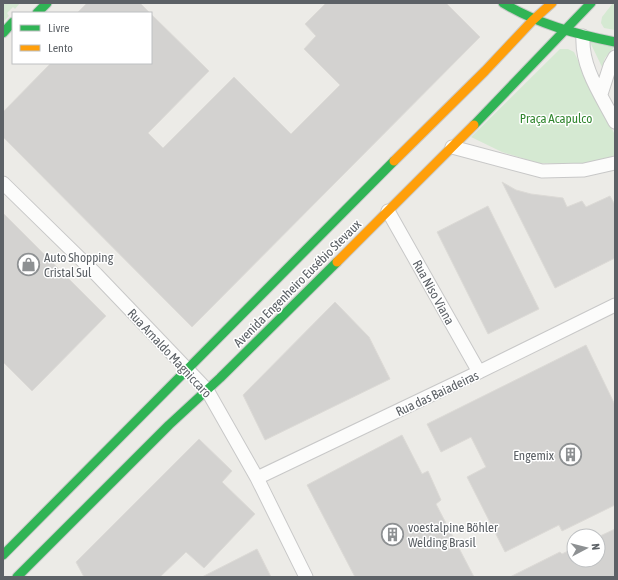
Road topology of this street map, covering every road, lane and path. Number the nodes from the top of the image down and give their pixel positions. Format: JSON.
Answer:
{"nodes":[{"id":1,"x":47,"y":3,"type":"edge"},
{"id":2,"x":503,"y":3,"type":"edge"},
{"id":3,"x":552,"y":3,"type":"edge"},
{"id":4,"x":591,"y":3,"type":"edge"},
{"id":5,"x":38,"y":12,"type":"edge"},
{"id":6,"x":533,"y":20,"type":"junction"},
{"id":7,"x":12,"y":23,"type":"edge"},
{"id":8,"x":565,"y":30,"type":"junction"},
{"id":9,"x":3,"y":32,"type":"edge"},
{"id":10,"x":583,"y":36,"type":"junction"},
{"id":11,"x":615,"y":42,"type":"edge"},
{"id":12,"x":615,"y":57,"type":"edge"},
{"id":13,"x":486,"y":71,"type":"junction"},
{"id":14,"x":494,"y":78,"type":"dead end"},
{"id":15,"x":498,"y":88,"type":"dead end"},
{"id":16,"x":601,"y":94,"type":"junction"},
{"id":17,"x":498,"y":100,"type":"junction"},
{"id":18,"x":615,"y":122,"type":"edge"},
{"id":19,"x":452,"y":147,"type":"junction"},
{"id":20,"x":615,"y":163,"type":"edge"},
{"id":21,"x":3,"y":182,"type":"edge"},
{"id":22,"x":388,"y":211,"type":"junction"},
{"id":23,"x":615,"y":305,"type":"edge"},
{"id":24,"x":188,"y":369,"type":"junction"},
{"id":25,"x":479,"y":372,"type":"junction"},
{"id":26,"x":207,"y":390,"type":"junction"},
{"id":27,"x":257,"y":478,"type":"junction"},
{"id":28,"x":3,"y":555,"type":"edge"},
{"id":29,"x":17,"y":577,"type":"edge"},
{"id":30,"x":306,"y":577,"type":"edge"}],
"edges":[{"from":1,"to":5,"type":"main road"},
{"from":2,"to":6,"type":"main road"},
{"from":3,"to":6,"type":"main road","name":"Avenida Engenheiro Eusébio Stevaux"},
{"from":4,"to":8,"type":"main road","name":"Avenida Engenheiro Eusébio Stevaux"},
{"from":6,"to":8,"type":"main road"},
{"from":6,"to":13,"type":"main road","name":"Avenida Engenheiro Eusébio Stevaux"},
{"from":7,"to":9,"type":"main road"},
{"from":8,"to":10,"type":"main road"},
{"from":8,"to":17,"type":"main road","name":"Avenida Engenheiro Eusébio Stevaux"},
{"from":10,"to":11,"type":"main road"},
{"from":10,"to":16,"type":"street"},
{"from":12,"to":16,"type":"street"},
{"from":13,"to":14,"type":"main road"},
{"from":13,"to":24,"type":"main road","name":"Avenida Engenheiro Eusébio Stevaux"},
{"from":15,"to":17,"type":"main road"},
{"from":16,"to":18,"type":"street"},
{"from":17,"to":19,"type":"main road","name":"Avenida Engenheiro Eusébio Stevaux"},
{"from":19,"to":20,"type":"street"},
{"from":19,"to":22,"type":"main road","name":"Avenida Engenheiro Eusébio Stevaux"},
{"from":21,"to":24,"type":"street","name":"Rua Arnaldo Magniccaro"},
{"from":22,"to":25,"type":"street","name":"Rua Niso Viana"},
{"from":22,"to":26,"type":"main road","name":"Avenida Engenheiro Eusébio Stevaux"},
{"from":23,"to":25,"type":"street","name":"Rua das Baiadeiras"},
{"from":24,"to":26,"type":"street","name":"Rua Arnaldo Magniccaro"},
{"from":24,"to":28,"type":"main road","name":"Avenida Engenheiro Eusébio Stevaux"},
{"from":25,"to":27,"type":"street","name":"Rua das Baiadeiras"},
{"from":26,"to":27,"type":"street","name":"Rua Arnaldo Magniccaro"},
{"from":26,"to":29,"type":"main road","name":"Avenida Engenheiro Eusébio Stevaux"},
{"from":27,"to":30,"type":"street","name":"Rua Arnaldo Magniccaro"}]}
